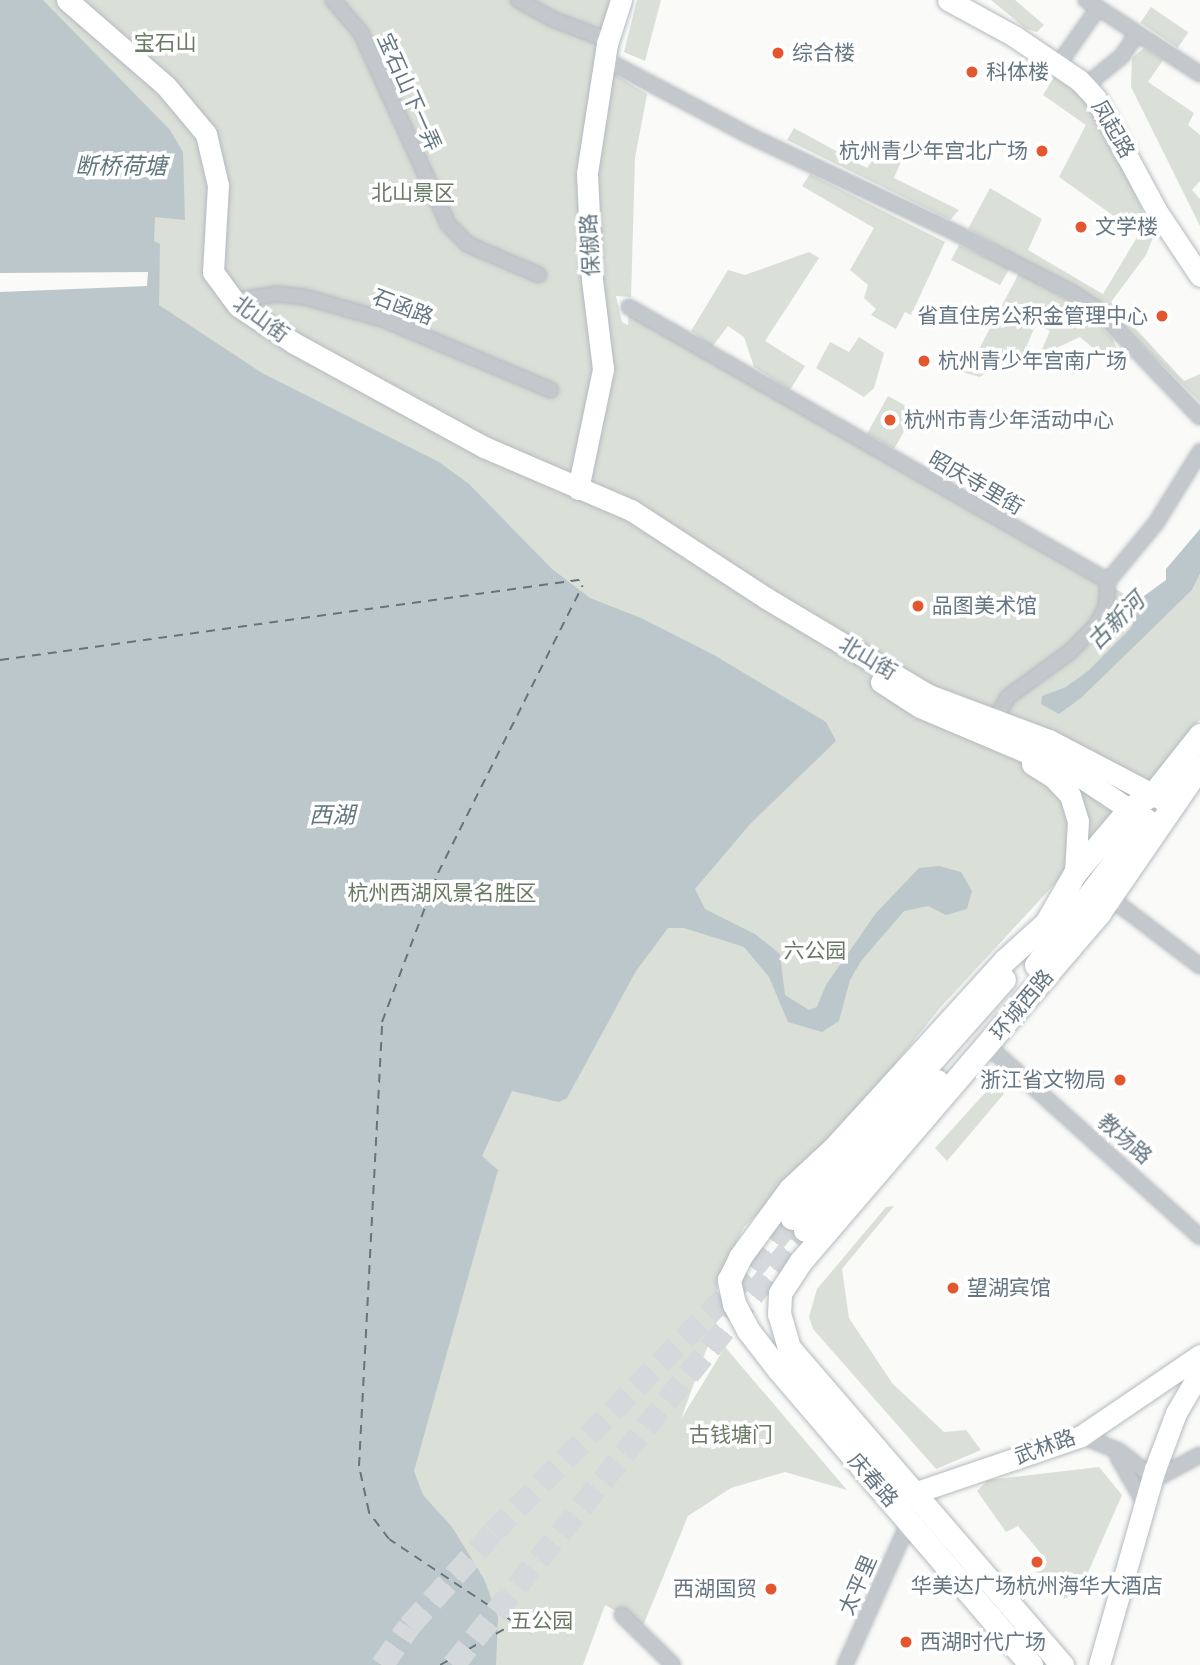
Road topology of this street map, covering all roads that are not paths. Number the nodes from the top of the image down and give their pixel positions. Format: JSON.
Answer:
{"nodes":[{"id":1,"x":67,"y":0,"type":"edge"},
{"id":2,"x":333,"y":0,"type":"edge"},
{"id":3,"x":518,"y":0,"type":"edge"},
{"id":4,"x":621,"y":0,"type":"edge"},
{"id":5,"x":948,"y":0,"type":"edge"},
{"id":6,"x":1092,"y":4,"type":"edge"},
{"id":7,"x":1138,"y":34,"type":"junction"},
{"id":8,"x":606,"y":49,"type":"junction"},
{"id":9,"x":1058,"y":65,"type":"junction"},
{"id":10,"x":1200,"y":74,"type":"edge"},
{"id":11,"x":1084,"y":86,"type":"junction"},
{"id":12,"x":539,"y":275,"type":"dead end"},
{"id":13,"x":1200,"y":276,"type":"edge"},
{"id":14,"x":238,"y":306,"type":"junction"},
{"id":15,"x":629,"y":307,"type":"dead end"},
{"id":16,"x":551,"y":390,"type":"dead end"},
{"id":17,"x":1200,"y":417,"type":"edge"},
{"id":18,"x":1200,"y":452,"type":"edge"},
{"id":19,"x":578,"y":489,"type":"junction"},
{"id":20,"x":1108,"y":581,"type":"junction"},
{"id":21,"x":996,"y":718,"type":"junction"},
{"id":22,"x":965,"y":723,"type":"junction"},
{"id":23,"x":1200,"y":735,"type":"edge"},
{"id":24,"x":1200,"y":766,"type":"edge"},
{"id":25,"x":1162,"y":799,"type":"junction"},
{"id":26,"x":1129,"y":809,"type":"junction"},
{"id":27,"x":1074,"y":873,"type":"junction"},
{"id":28,"x":1109,"y":897,"type":"junction"},
{"id":29,"x":1046,"y":923,"type":"junction"},
{"id":30,"x":1200,"y":967,"type":"edge"},
{"id":31,"x":988,"y":1046,"type":"junction"},
{"id":32,"x":1200,"y":1237,"type":"edge"},
{"id":33,"x":729,"y":1288,"type":"joint"},
{"id":34,"x":780,"y":1293,"type":"joint"},
{"id":35,"x":1200,"y":1355,"type":"edge"},
{"id":36,"x":1200,"y":1372,"type":"edge"},
{"id":37,"x":1081,"y":1436,"type":"junction"},
{"id":38,"x":1108,"y":1445,"type":"junction"},
{"id":39,"x":1200,"y":1455,"type":"edge"},
{"id":40,"x":1155,"y":1479,"type":"junction"},
{"id":41,"x":914,"y":1493,"type":"junction"},
{"id":42,"x":1146,"y":1507,"type":"junction"},
{"id":43,"x":909,"y":1522,"type":"junction"},
{"id":44,"x":622,"y":1615,"type":"dead end"},
{"id":45,"x":673,"y":1665,"type":"edge"},
{"id":46,"x":845,"y":1665,"type":"edge"},
{"id":47,"x":1031,"y":1665,"type":"edge"},
{"id":48,"x":1062,"y":1665,"type":"edge"},
{"id":49,"x":1099,"y":1665,"type":"edge"}],
"edges":[{"from":1,"to":14,"type":"main road","name":"北山街"},
{"from":2,"to":12,"type":"street","name":"宝石山下一弄"},
{"from":3,"to":8,"type":"street"},
{"from":4,"to":8,"type":"main road","name":"保俶路"},
{"from":5,"to":9,"type":"main road","name":"凤起路"},
{"from":6,"to":7,"type":"street"},
{"from":6,"to":9,"type":"street"},
{"from":7,"to":10,"type":"street"},
{"from":7,"to":11,"type":"street"},
{"from":8,"to":17,"type":"street"},
{"from":8,"to":19,"type":"main road","name":"保俶路"},
{"from":9,"to":11,"type":"main road","name":"凤起路"},
{"from":11,"to":13,"type":"main road","name":"凤起路"},
{"from":14,"to":16,"type":"street","name":"石函路"},
{"from":14,"to":19,"type":"main road","name":"北山街"},
{"from":15,"to":20,"type":"street","name":"昭庆寺里街"},
{"from":18,"to":20,"type":"street"},
{"from":19,"to":21,"type":"main road","name":"北山街"},
{"from":19,"to":22,"type":"main road","name":"北山街"},
{"from":20,"to":21,"type":"street"},
{"from":21,"to":25,"type":"main road","name":"北山街"},
{"from":22,"to":26,"type":"main road","name":"北山街"},
{"from":22,"to":27,"type":"main road"},
{"from":23,"to":25,"type":"main road","name":"环城西路"},
{"from":24,"to":25,"type":"main road","name":"环城西路"},
{"from":25,"to":26,"type":"main road","name":"环城西路"},
{"from":25,"to":28,"type":"main road","name":"环城西路"},
{"from":25,"to":29,"type":"main road","name":"环城西路"},
{"from":26,"to":27,"type":"main road","name":"环城西路"},
{"from":27,"to":29,"type":"main road","name":"环城西路"},
{"from":28,"to":30,"type":"street"},
{"from":28,"to":31,"type":"main road","name":"环城西路"},
{"from":29,"to":33,"type":"main road","name":"环城西路"},
{"from":31,"to":32,"type":"street","name":"教场路"},
{"from":31,"to":34,"type":"main road","name":"环城西路"},
{"from":33,"to":43,"type":"main road","name":"庆春路"},
{"from":34,"to":41,"type":"main road","name":"庆春路"},
{"from":35,"to":37,"type":"main road","name":"武林路"},
{"from":36,"to":40,"type":"main road"},
{"from":37,"to":38,"type":"street"},
{"from":37,"to":41,"type":"main road","name":"武林路"},
{"from":38,"to":40,"type":"street"},
{"from":38,"to":42,"type":"street"},
{"from":39,"to":40,"type":"street"},
{"from":40,"to":42,"type":"main road"},
{"from":41,"to":48,"type":"main road","name":"庆春路"},
{"from":42,"to":49,"type":"main road"},
{"from":43,"to":46,"type":"street","name":"太平里"},
{"from":43,"to":47,"type":"main road","name":"庆春路"},
{"from":44,"to":45,"type":"street"}]}
